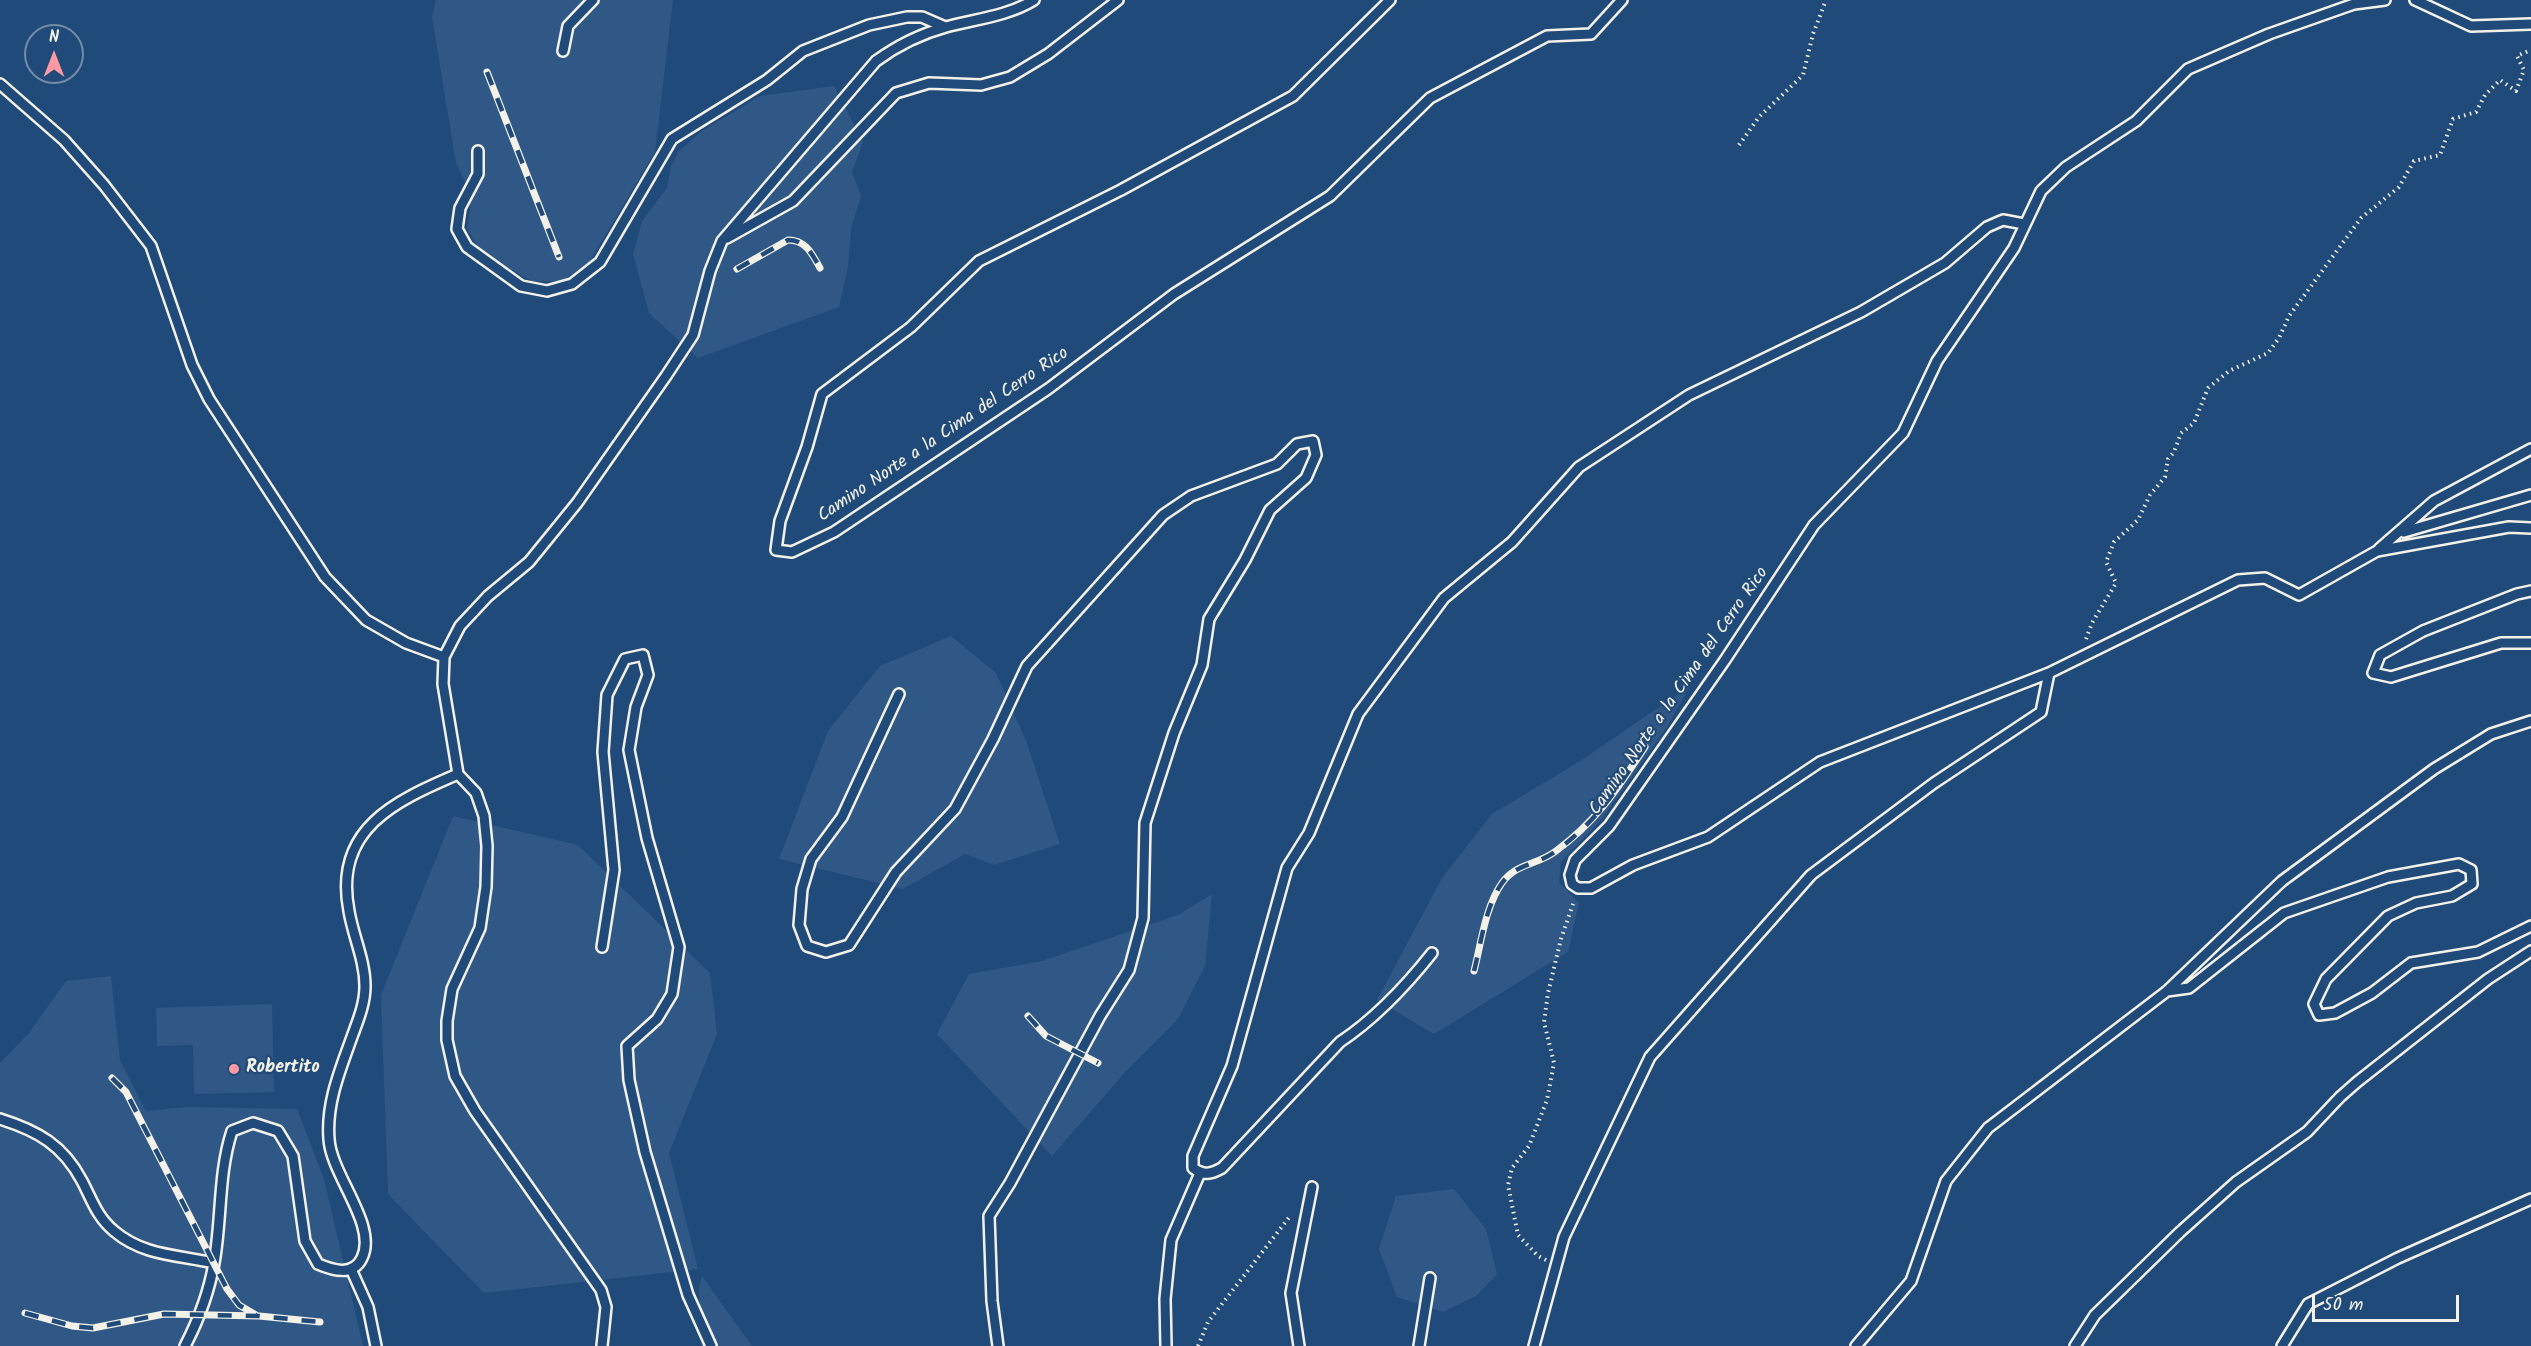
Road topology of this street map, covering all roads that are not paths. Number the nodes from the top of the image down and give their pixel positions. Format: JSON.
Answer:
{"nodes":[{"id":1,"x":593,"y":0,"type":"edge"},
{"id":2,"x":1034,"y":0,"type":"edge"},
{"id":3,"x":1118,"y":0,"type":"edge"},
{"id":4,"x":1390,"y":0,"type":"edge"},
{"id":5,"x":1622,"y":0,"type":"edge"},
{"id":6,"x":2385,"y":0,"type":"edge"},
{"id":7,"x":2415,"y":0,"type":"edge"},
{"id":8,"x":2531,"y":24,"type":"edge"},
{"id":9,"x":945,"y":27,"type":"junction"},
{"id":10,"x":562,"y":51,"type":"dead end"},
{"id":11,"x":0,"y":84,"type":"edge"},
{"id":12,"x":478,"y":151,"type":"dead end"},
{"id":13,"x":2024,"y":224,"type":"junction"},
{"id":14,"x":722,"y":241,"type":"junction"},
{"id":15,"x":2531,"y":449,"type":"edge"},
{"id":16,"x":2531,"y":495,"type":"edge"},
{"id":17,"x":2531,"y":528,"type":"edge"},
{"id":18,"x":2377,"y":551,"type":"junction"},
{"id":19,"x":2531,"y":591,"type":"edge"},
{"id":20,"x":2531,"y":643,"type":"edge"},
{"id":21,"x":444,"y":657,"type":"junction"},
{"id":22,"x":2049,"y":672,"type":"junction"},
{"id":23,"x":898,"y":694,"type":"dead end"},
{"id":24,"x":2531,"y":721,"type":"edge"},
{"id":25,"x":458,"y":774,"type":"junction"},
{"id":26,"x":2531,"y":926,"type":"edge"},
{"id":27,"x":602,"y":947,"type":"dead end"},
{"id":28,"x":2531,"y":951,"type":"edge"},
{"id":29,"x":1432,"y":953,"type":"dead end"},
{"id":30,"x":2167,"y":991,"type":"junction"},
{"id":31,"x":0,"y":1119,"type":"edge"},
{"id":32,"x":1200,"y":1173,"type":"junction"},
{"id":33,"x":1312,"y":1187,"type":"dead end"},
{"id":34,"x":2531,"y":1199,"type":"edge"},
{"id":35,"x":214,"y":1263,"type":"junction"},
{"id":36,"x":351,"y":1269,"type":"junction"},
{"id":37,"x":1430,"y":1278,"type":"dead end"},
{"id":38,"x":185,"y":1346,"type":"edge"},
{"id":39,"x":376,"y":1346,"type":"edge"},
{"id":40,"x":602,"y":1346,"type":"edge"},
{"id":41,"x":711,"y":1346,"type":"edge"},
{"id":42,"x":998,"y":1346,"type":"edge"},
{"id":43,"x":1166,"y":1346,"type":"edge"},
{"id":44,"x":1299,"y":1346,"type":"edge"},
{"id":45,"x":1419,"y":1346,"type":"edge"},
{"id":46,"x":1534,"y":1346,"type":"edge"},
{"id":47,"x":1856,"y":1346,"type":"edge"},
{"id":48,"x":2075,"y":1346,"type":"edge"},
{"id":49,"x":2282,"y":1346,"type":"edge"}],
"edges":[{"from":1,"to":10,"type":"lane"},
{"from":2,"to":9,"type":"lane"},
{"from":3,"to":14,"type":"lane"},
{"from":4,"to":5,"type":"lane","name":"Camino Norte a la Cima del Cerro Rico"},
{"from":6,"to":13,"type":"lane","name":"Camino Norte a la Cima del Cerro Rico"},
{"from":7,"to":8,"type":"lane"},
{"from":9,"to":12,"type":"lane"},
{"from":9,"to":14,"type":"lane"},
{"from":11,"to":21,"type":"lane"},
{"from":13,"to":22,"type":"lane","name":"Camino Norte a la Cima del Cerro Rico"},
{"from":13,"to":32,"type":"lane"},
{"from":14,"to":21,"type":"lane"},
{"from":15,"to":18,"type":"lane"},
{"from":16,"to":18,"type":"lane"},
{"from":17,"to":18,"type":"lane"},
{"from":18,"to":22,"type":"lane"},
{"from":19,"to":20,"type":"lane"},
{"from":21,"to":25,"type":"lane"},
{"from":22,"to":46,"type":"lane"},
{"from":23,"to":42,"type":"lane"},
{"from":24,"to":30,"type":"lane"},
{"from":25,"to":36,"type":"lane"},
{"from":25,"to":40,"type":"lane"},
{"from":26,"to":30,"type":"lane"},
{"from":27,"to":41,"type":"lane"},
{"from":28,"to":48,"type":"lane"},
{"from":29,"to":32,"type":"lane"},
{"from":30,"to":47,"type":"lane"},
{"from":31,"to":35,"type":"lane"},
{"from":32,"to":43,"type":"lane"},
{"from":33,"to":44,"type":"lane"},
{"from":34,"to":49,"type":"lane"},
{"from":35,"to":36,"type":"lane"},
{"from":35,"to":38,"type":"lane"},
{"from":36,"to":39,"type":"lane"},
{"from":37,"to":45,"type":"lane"}]}
